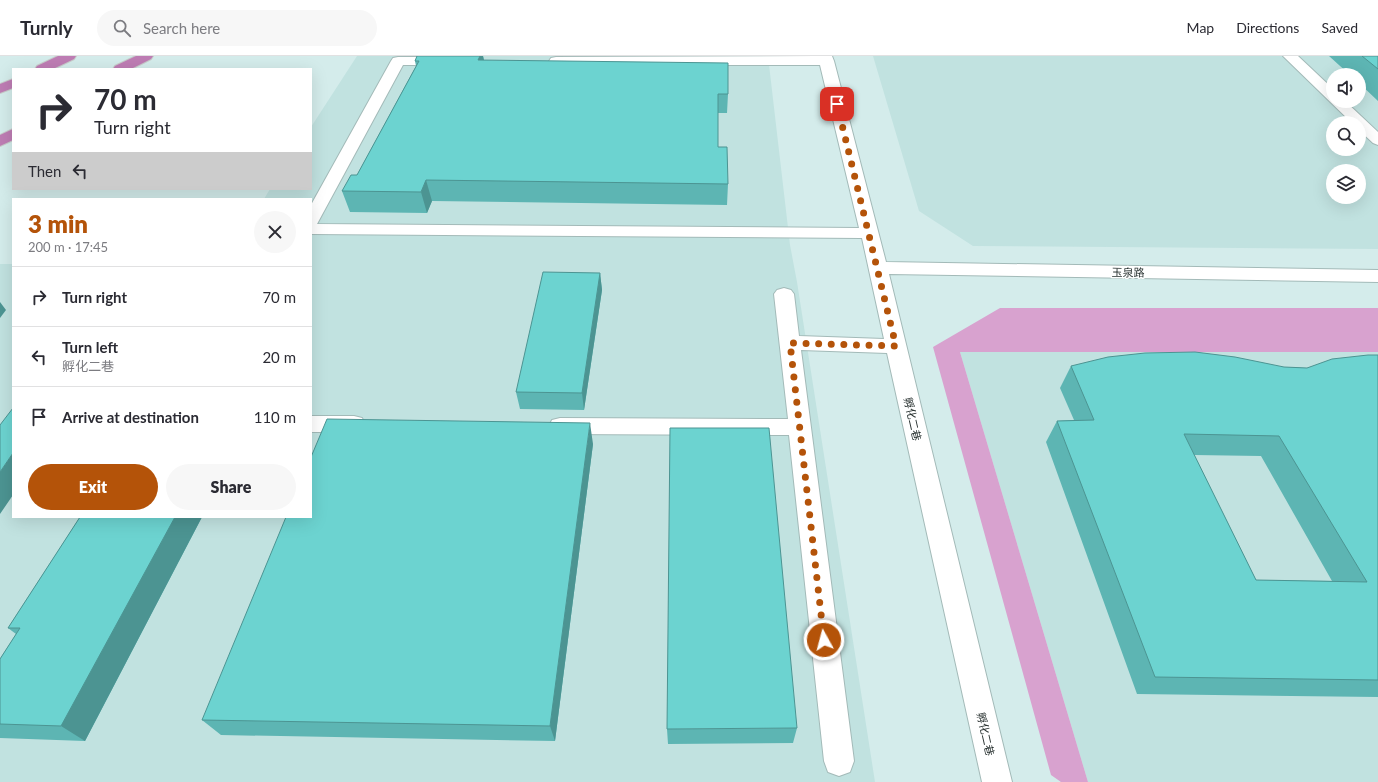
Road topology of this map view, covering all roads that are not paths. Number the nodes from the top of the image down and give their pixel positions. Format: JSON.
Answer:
{"nodes":[{"id":1,"x":70,"y":56,"type":"edge"},
{"id":2,"x":146,"y":56,"type":"edge"},
{"id":3,"x":158,"y":56,"type":"edge"},
{"id":4,"x":1290,"y":56,"type":"edge"},
{"id":5,"x":826,"y":59,"type":"edge"},
{"id":6,"x":454,"y":61,"type":"edge"},
{"id":7,"x":541,"y":61,"type":"edge"},
{"id":8,"x":44,"y":68,"type":"edge"},
{"id":9,"x":122,"y":68,"type":"edge"},
{"id":10,"x":136,"y":68,"type":"edge"},
{"id":11,"x":12,"y":83,"type":"edge"},
{"id":12,"x":0,"y":89,"type":"edge"},
{"id":13,"x":1326,"y":90,"type":"edge"},
{"id":14,"x":1344,"y":108,"type":"edge"},
{"id":15,"x":12,"y":124,"type":"edge"},
{"id":16,"x":0,"y":130,"type":"edge"},
{"id":17,"x":12,"y":135,"type":"edge"},
{"id":18,"x":1378,"y":140,"type":"edge"},
{"id":19,"x":0,"y":141,"type":"edge"},
{"id":20,"x":312,"y":218,"type":"edge"},
{"id":21,"x":312,"y":229,"type":"edge"},
{"id":22,"x":869,"y":233,"type":"junction"},
{"id":23,"x":878,"y":268,"type":"junction"},
{"id":24,"x":1378,"y":276,"type":"edge"},
{"id":25,"x":784,"y":294,"type":"dead end"},
{"id":26,"x":790,"y":343,"type":"junction"},
{"id":27,"x":896,"y":346,"type":"junction"},
{"id":28,"x":312,"y":424,"type":"edge"},
{"id":29,"x":374,"y":424,"type":"edge"},
{"id":30,"x":539,"y":425,"type":"edge"},
{"id":31,"x":799,"y":427,"type":"junction"},
{"id":32,"x":839,"y":761,"type":"dead end"},
{"id":33,"x":997,"y":782,"type":"edge"}],
"edges":[{"from":1,"to":8,"type":"highway"},
{"from":2,"to":9,"type":"highway"},
{"from":3,"to":10,"type":"highway"},
{"from":4,"to":13,"type":"street"},
{"from":5,"to":7,"type":"street"},
{"from":5,"to":22,"type":"street","name":"孵化二巷"},
{"from":6,"to":20,"type":"street"},
{"from":11,"to":12,"type":"highway"},
{"from":14,"to":18,"type":"street"},
{"from":15,"to":16,"type":"highway"},
{"from":17,"to":19,"type":"highway"},
{"from":21,"to":22,"type":"street"},
{"from":22,"to":23,"type":"street","name":"孵化二巷"},
{"from":23,"to":24,"type":"street","name":"玉泉路"},
{"from":23,"to":27,"type":"street","name":"孵化二巷"},
{"from":25,"to":26,"type":"street"},
{"from":26,"to":27,"type":"street"},
{"from":26,"to":31,"type":"street"},
{"from":27,"to":33,"type":"street","name":"孵化二巷"},
{"from":28,"to":29,"type":"street"},
{"from":30,"to":31,"type":"street"},
{"from":31,"to":32,"type":"street"}]}
